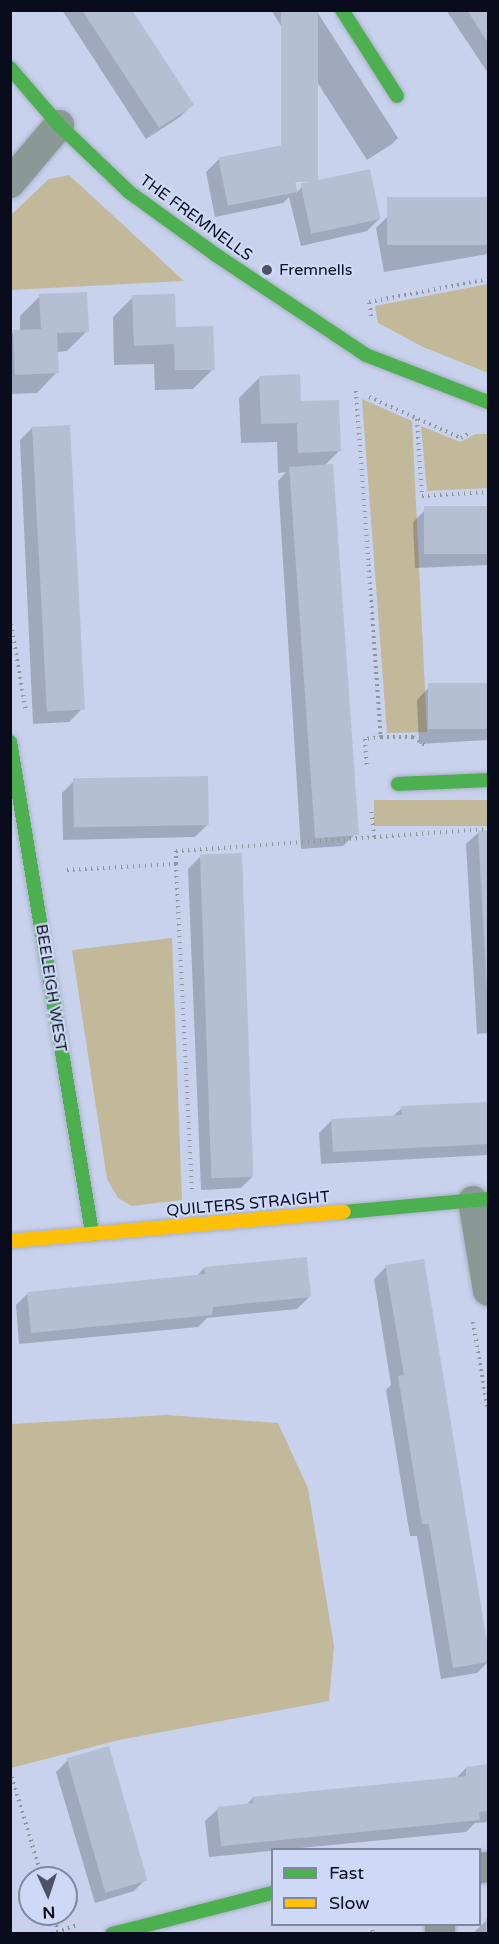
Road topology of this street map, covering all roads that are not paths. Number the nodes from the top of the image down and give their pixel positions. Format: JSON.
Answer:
{"nodes":[{"id":1,"x":342,"y":10,"type":"edge"},
{"id":2,"x":10,"y":68,"type":"edge"},
{"id":3,"x":397,"y":96,"type":"dead end"},
{"id":4,"x":59,"y":125,"type":"junction"},
{"id":5,"x":10,"y":183,"type":"edge"},
{"id":6,"x":489,"y":402,"type":"edge"},
{"id":7,"x":10,"y":742,"type":"edge"},
{"id":8,"x":489,"y":780,"type":"edge"},
{"id":9,"x":398,"y":784,"type":"dead end"},
{"id":10,"x":481,"y":1200,"type":"edge"},
{"id":11,"x":92,"y":1234,"type":"junction"},
{"id":12,"x":10,"y":1240,"type":"edge"},
{"id":13,"x":480,"y":1301,"type":"edge"},
{"id":14,"x":271,"y":1894,"type":"edge"},
{"id":15,"x":112,"y":1934,"type":"edge"}],
"edges":[{"from":1,"to":3,"type":"street"},
{"from":2,"to":4,"type":"street","name":"THE FREMNELLS"},
{"from":4,"to":5,"type":"street"},
{"from":4,"to":6,"type":"street","name":"THE FREMNELLS"},
{"from":7,"to":11,"type":"street","name":"BEELEIGH WEST"},
{"from":8,"to":9,"type":"street"},
{"from":10,"to":11,"type":"street","name":"QUILTERS STRAIGHT"},
{"from":10,"to":13,"type":"street"},
{"from":11,"to":12,"type":"street","name":"QUILTERS STRAIGHT"},
{"from":14,"to":15,"type":"street"}]}
